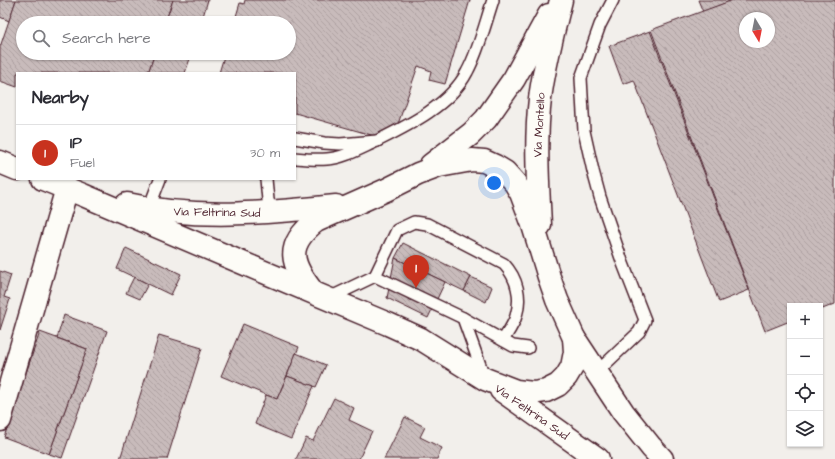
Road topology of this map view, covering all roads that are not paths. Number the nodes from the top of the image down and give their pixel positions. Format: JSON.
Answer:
{"nodes":[{"id":1,"x":493,"y":0,"type":"edge"},
{"id":2,"x":558,"y":0,"type":"edge"},
{"id":3,"x":561,"y":0,"type":"edge"},
{"id":4,"x":613,"y":0,"type":"edge"},
{"id":5,"x":296,"y":138,"type":"edge"},
{"id":6,"x":378,"y":141,"type":"junction"},
{"id":7,"x":296,"y":158,"type":"edge"},
{"id":8,"x":0,"y":162,"type":"edge"},
{"id":9,"x":16,"y":169,"type":"edge"},
{"id":10,"x":418,"y":174,"type":"junction"},
{"id":11,"x":46,"y":180,"type":"edge"},
{"id":12,"x":160,"y":180,"type":"edge"},
{"id":13,"x":266,"y":180,"type":"edge"},
{"id":14,"x":75,"y":191,"type":"junction"},
{"id":15,"x":351,"y":205,"type":"junction"},
{"id":16,"x":149,"y":208,"type":"junction"},
{"id":17,"x":273,"y":212,"type":"junction"},
{"id":18,"x":542,"y":252,"type":"junction"},
{"id":19,"x":375,"y":276,"type":"junction"},
{"id":20,"x":321,"y":295,"type":"junction"},
{"id":21,"x":463,"y":318,"type":"junction"},
{"id":22,"x":574,"y":338,"type":"junction"},
{"id":23,"x":503,"y":340,"type":"junction"},
{"id":24,"x":528,"y":348,"type":"dead end"},
{"id":25,"x":597,"y":372,"type":"junction"},
{"id":26,"x":485,"y":380,"type":"junction"},
{"id":27,"x":0,"y":420,"type":"edge"},
{"id":28,"x":651,"y":455,"type":"edge"},
{"id":29,"x":598,"y":459,"type":"edge"}],
"edges":[{"from":1,"to":6,"type":"lane"},
{"from":2,"to":10,"type":"main road"},
{"from":3,"to":18,"type":"main road","name":"Via Montello"},
{"from":4,"to":25,"type":"lane"},
{"from":5,"to":6,"type":"lane"},
{"from":6,"to":7,"type":"lane"},
{"from":8,"to":9,"type":"main road"},
{"from":10,"to":15,"type":"main road"},
{"from":10,"to":18,"type":"main road"},
{"from":11,"to":14,"type":"main road","name":"Via Feltrina Sud"},
{"from":12,"to":16,"type":"lane"},
{"from":13,"to":17,"type":"lane"},
{"from":14,"to":16,"type":"main road","name":"Via Feltrina Sud"},
{"from":14,"to":20,"type":"main road","name":"Via Feltrina Sud"},
{"from":14,"to":27,"type":"main road"},
{"from":15,"to":17,"type":"main road","name":"Via Feltrina Sud"},
{"from":15,"to":20,"type":"main road"},
{"from":16,"to":17,"type":"main road","name":"Via Feltrina Sud"},
{"from":18,"to":22,"type":"main road"},
{"from":19,"to":20,"type":"lane"},
{"from":19,"to":21,"type":"lane"},
{"from":19,"to":23,"type":"lane"},
{"from":20,"to":26,"type":"main road","name":"Via Feltrina Sud"},
{"from":21,"to":23,"type":"lane"},
{"from":21,"to":26,"type":"lane"},
{"from":22,"to":25,"type":"main road"},
{"from":22,"to":26,"type":"main road"},
{"from":23,"to":24,"type":"lane"},
{"from":25,"to":28,"type":"main road"},
{"from":26,"to":29,"type":"main road","name":"Via Feltrina Sud"}]}
